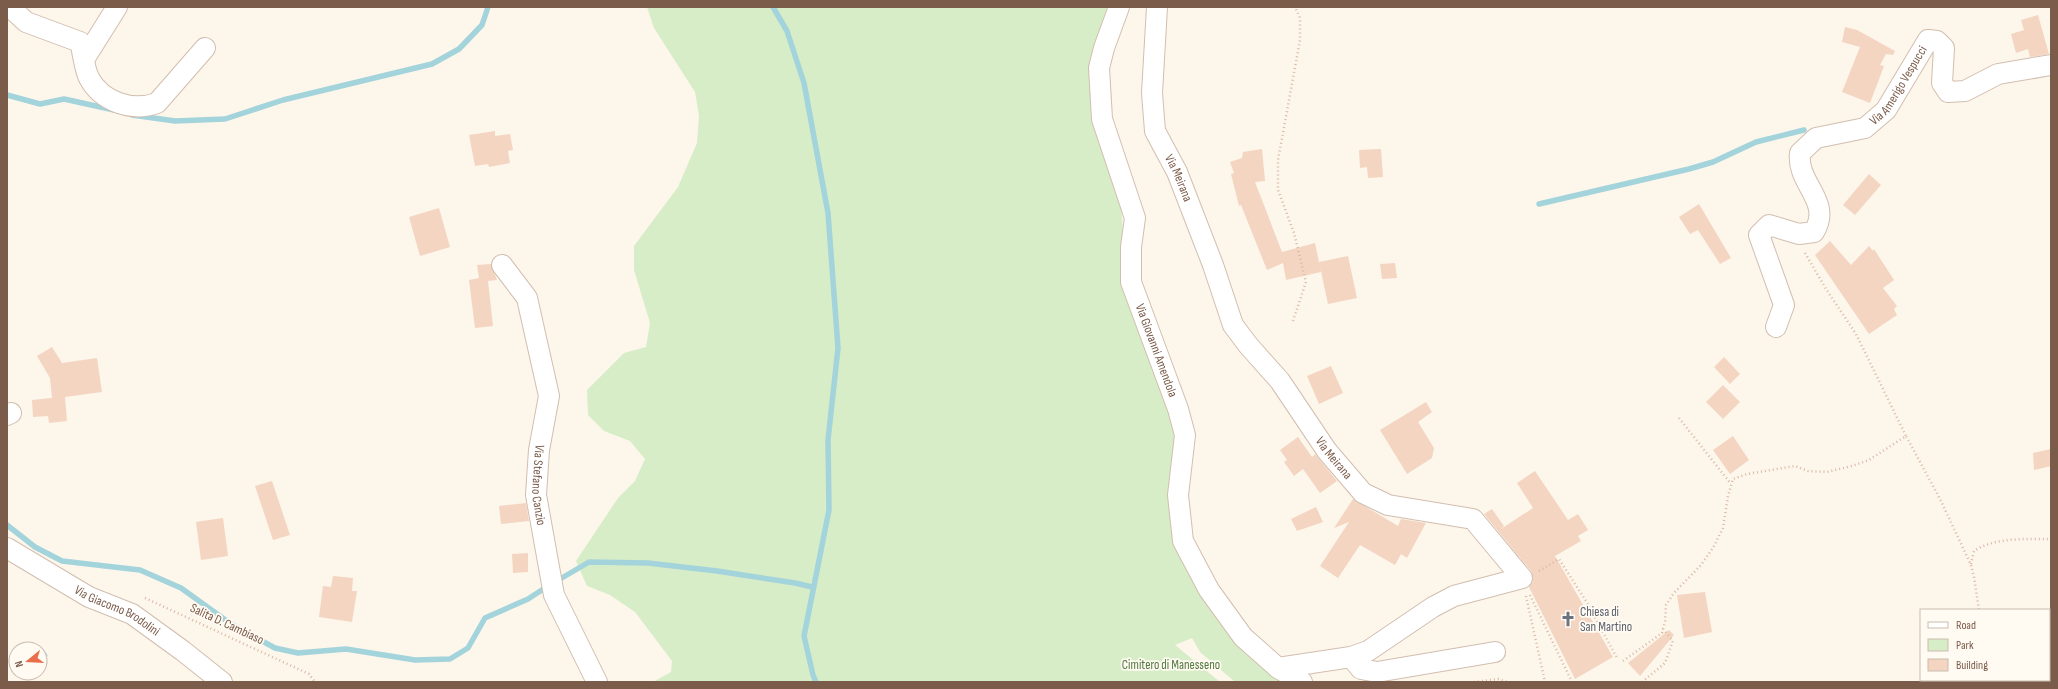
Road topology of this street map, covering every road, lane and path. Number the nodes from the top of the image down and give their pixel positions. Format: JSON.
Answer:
{"nodes":[{"id":1,"x":117,"y":7,"type":"edge"},
{"id":2,"x":1119,"y":7,"type":"edge"},
{"id":3,"x":1157,"y":7,"type":"edge"},
{"id":4,"x":1295,"y":7,"type":"edge"},
{"id":5,"x":7,"y":8,"type":"edge"},
{"id":6,"x":205,"y":48,"type":"dead end"},
{"id":7,"x":85,"y":58,"type":"junction"},
{"id":8,"x":2051,"y":65,"type":"edge"},
{"id":9,"x":1791,"y":232,"type":"junction"},
{"id":10,"x":502,"y":265,"type":"dead end"},
{"id":11,"x":1293,"y":321,"type":"dead end"},
{"id":12,"x":1776,"y":327,"type":"dead end"},
{"id":13,"x":1679,"y":418,"type":"dead end"},
{"id":14,"x":1906,"y":436,"type":"junction"},
{"id":15,"x":1732,"y":485,"type":"junction"},
{"id":16,"x":2051,"y":539,"type":"edge"},
{"id":17,"x":7,"y":548,"type":"edge"},
{"id":18,"x":1970,"y":565,"type":"junction"},
{"id":19,"x":1522,"y":578,"type":"junction"},
{"id":20,"x":140,"y":599,"type":"dead end"},
{"id":21,"x":1979,"y":609,"type":"edge"},
{"id":22,"x":1663,"y":628,"type":"junction"},
{"id":23,"x":1495,"y":652,"type":"dead end"},
{"id":24,"x":1351,"y":657,"type":"junction"},
{"id":25,"x":1617,"y":658,"type":"dead end"},
{"id":26,"x":1623,"y":662,"type":"dead end"},
{"id":27,"x":1278,"y":668,"type":"junction"},
{"id":28,"x":222,"y":682,"type":"edge"},
{"id":29,"x":315,"y":682,"type":"edge"},
{"id":30,"x":597,"y":682,"type":"edge"},
{"id":31,"x":1302,"y":682,"type":"edge"},
{"id":32,"x":1474,"y":682,"type":"edge"},
{"id":33,"x":1507,"y":682,"type":"edge"},
{"id":34,"x":1545,"y":682,"type":"edge"},
{"id":35,"x":1572,"y":682,"type":"edge"},
{"id":36,"x":1642,"y":682,"type":"edge"}],
"edges":[{"from":1,"to":7,"type":"street"},
{"from":2,"to":27,"type":"street","name":"Via Giovanni Amendola"},
{"from":3,"to":19,"type":"street","name":"Via Meirana"},
{"from":4,"to":11,"type":"path"},
{"from":5,"to":7,"type":"street"},
{"from":6,"to":7,"type":"street"},
{"from":8,"to":9,"type":"street","name":"Via Amerigo Vespucci"},
{"from":9,"to":12,"type":"street","name":"Via Amerigo Vespucci"},
{"from":9,"to":14,"type":"path"},
{"from":10,"to":30,"type":"street","name":"Via Stefano Canzio"},
{"from":13,"to":15,"type":"path"},
{"from":14,"to":15,"type":"path"},
{"from":14,"to":18,"type":"path"},
{"from":15,"to":22,"type":"path"},
{"from":16,"to":18,"type":"path"},
{"from":17,"to":28,"type":"street","name":"Via Giacomo Brodolini"},
{"from":18,"to":21,"type":"path"},
{"from":19,"to":24,"type":"street"},
{"from":19,"to":25,"type":"path"},
{"from":19,"to":34,"type":"path"},
{"from":19,"to":35,"type":"path"},
{"from":20,"to":29,"type":"path","name":"Salita D. Cambiaso"},
{"from":22,"to":26,"type":"path"},
{"from":22,"to":36,"type":"path"},
{"from":23,"to":24,"type":"street"},
{"from":24,"to":27,"type":"street"},
{"from":27,"to":31,"type":"street","name":"Via Giovanni Amendola"},
{"from":32,"to":33,"type":"path"}]}
